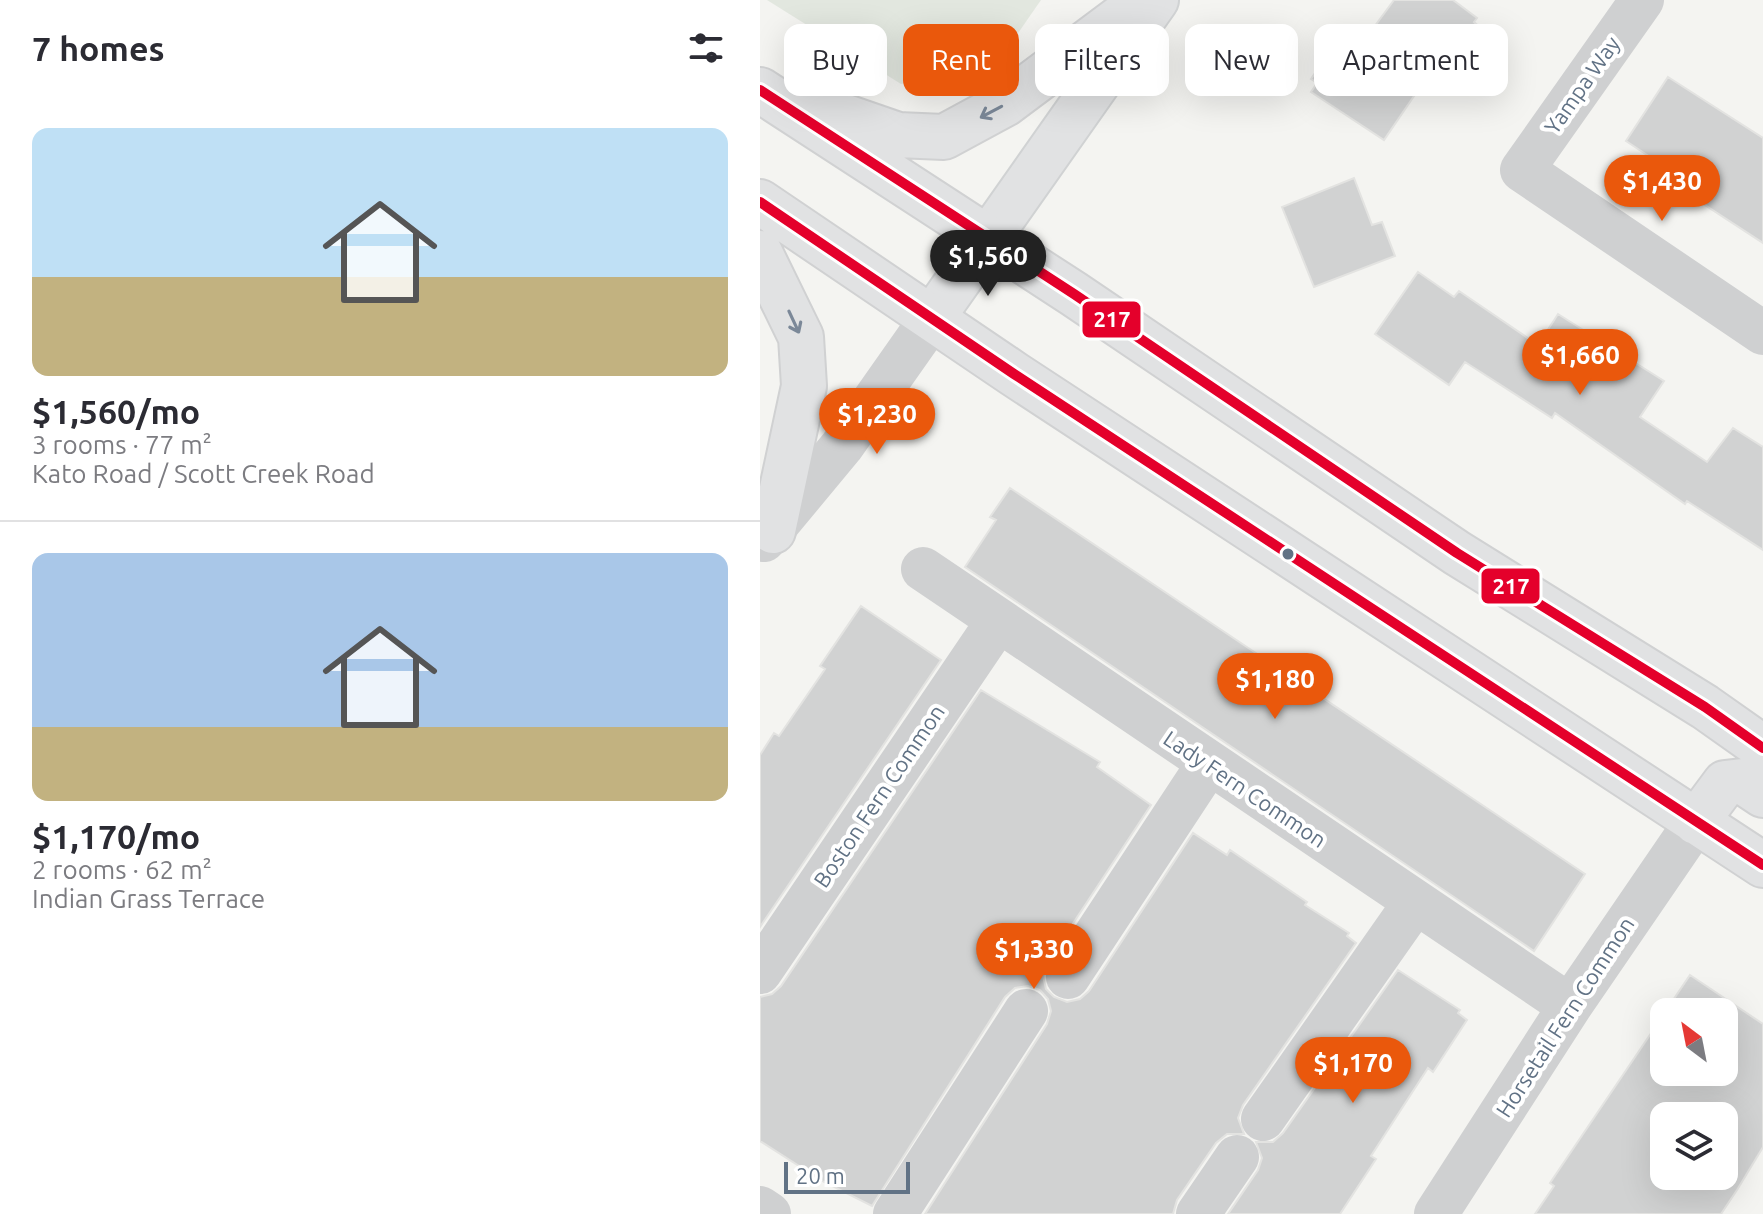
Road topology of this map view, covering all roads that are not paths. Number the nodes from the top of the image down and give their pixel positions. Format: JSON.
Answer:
{"nodes":[{"id":1,"x":1144,"y":0,"type":"edge"},
{"id":2,"x":1156,"y":0,"type":"edge"},
{"id":3,"x":1642,"y":0,"type":"edge"},
{"id":4,"x":760,"y":89,"type":"edge"},
{"id":5,"x":760,"y":202,"type":"edge"},
{"id":6,"x":988,"y":239,"type":"junction"},
{"id":7,"x":760,"y":253,"type":"edge"},
{"id":8,"x":932,"y":318,"type":"junction"},
{"id":9,"x":1763,"y":333,"type":"edge"},
{"id":10,"x":766,"y":538,"type":"edge"},
{"id":11,"x":923,"y":569,"type":"dead end"},
{"id":12,"x":998,"y":621,"type":"junction"},
{"id":13,"x":1763,"y":748,"type":"edge"},
{"id":14,"x":1209,"y":763,"type":"junction"},
{"id":15,"x":1763,"y":795,"type":"edge"},
{"id":16,"x":1696,"y":822,"type":"junction"},
{"id":17,"x":1763,"y":865,"type":"edge"},
{"id":18,"x":1414,"y":904,"type":"junction"},
{"id":19,"x":760,"y":972,"type":"edge"},
{"id":20,"x":1068,"y":977,"type":"dead end"},
{"id":21,"x":1570,"y":1006,"type":"junction"},
{"id":22,"x":1026,"y":1011,"type":"dead end"},
{"id":23,"x":1263,"y":1119,"type":"dead end"},
{"id":24,"x":1237,"y":1157,"type":"dead end"},
{"id":25,"x":760,"y":1208,"type":"edge"},
{"id":26,"x":769,"y":1214,"type":"edge"},
{"id":27,"x":895,"y":1214,"type":"edge"},
{"id":28,"x":1198,"y":1214,"type":"edge"},
{"id":29,"x":1436,"y":1214,"type":"edge"}],
"edges":[{"from":1,"to":4,"type":"main road","one_way":true},
{"from":2,"to":6,"type":"main road"},
{"from":3,"to":9,"type":"street","name":"Yampa Way"},
{"from":4,"to":6,"type":"main road"},
{"from":5,"to":8,"type":"main road"},
{"from":6,"to":8,"type":"main road"},
{"from":6,"to":13,"type":"main road"},
{"from":7,"to":10,"type":"main road","one_way":true},
{"from":8,"to":10,"type":"street"},
{"from":8,"to":16,"type":"main road"},
{"from":11,"to":12,"type":"street","name":"Lady Fern Common"},
{"from":12,"to":14,"type":"street","name":"Lady Fern Common"},
{"from":12,"to":19,"type":"street","name":"Boston Fern Common"},
{"from":14,"to":18,"type":"street","name":"Lady Fern Common"},
{"from":14,"to":20,"type":"street"},
{"from":15,"to":16,"type":"main road"},
{"from":16,"to":17,"type":"main road"},
{"from":16,"to":21,"type":"street","name":"Horsetail Fern Common"},
{"from":18,"to":21,"type":"street","name":"Lady Fern Common"},
{"from":18,"to":23,"type":"street"},
{"from":21,"to":29,"type":"street","name":"Horsetail Fern Common"},
{"from":22,"to":27,"type":"street"},
{"from":24,"to":28,"type":"street"},
{"from":25,"to":26,"type":"street"}]}
